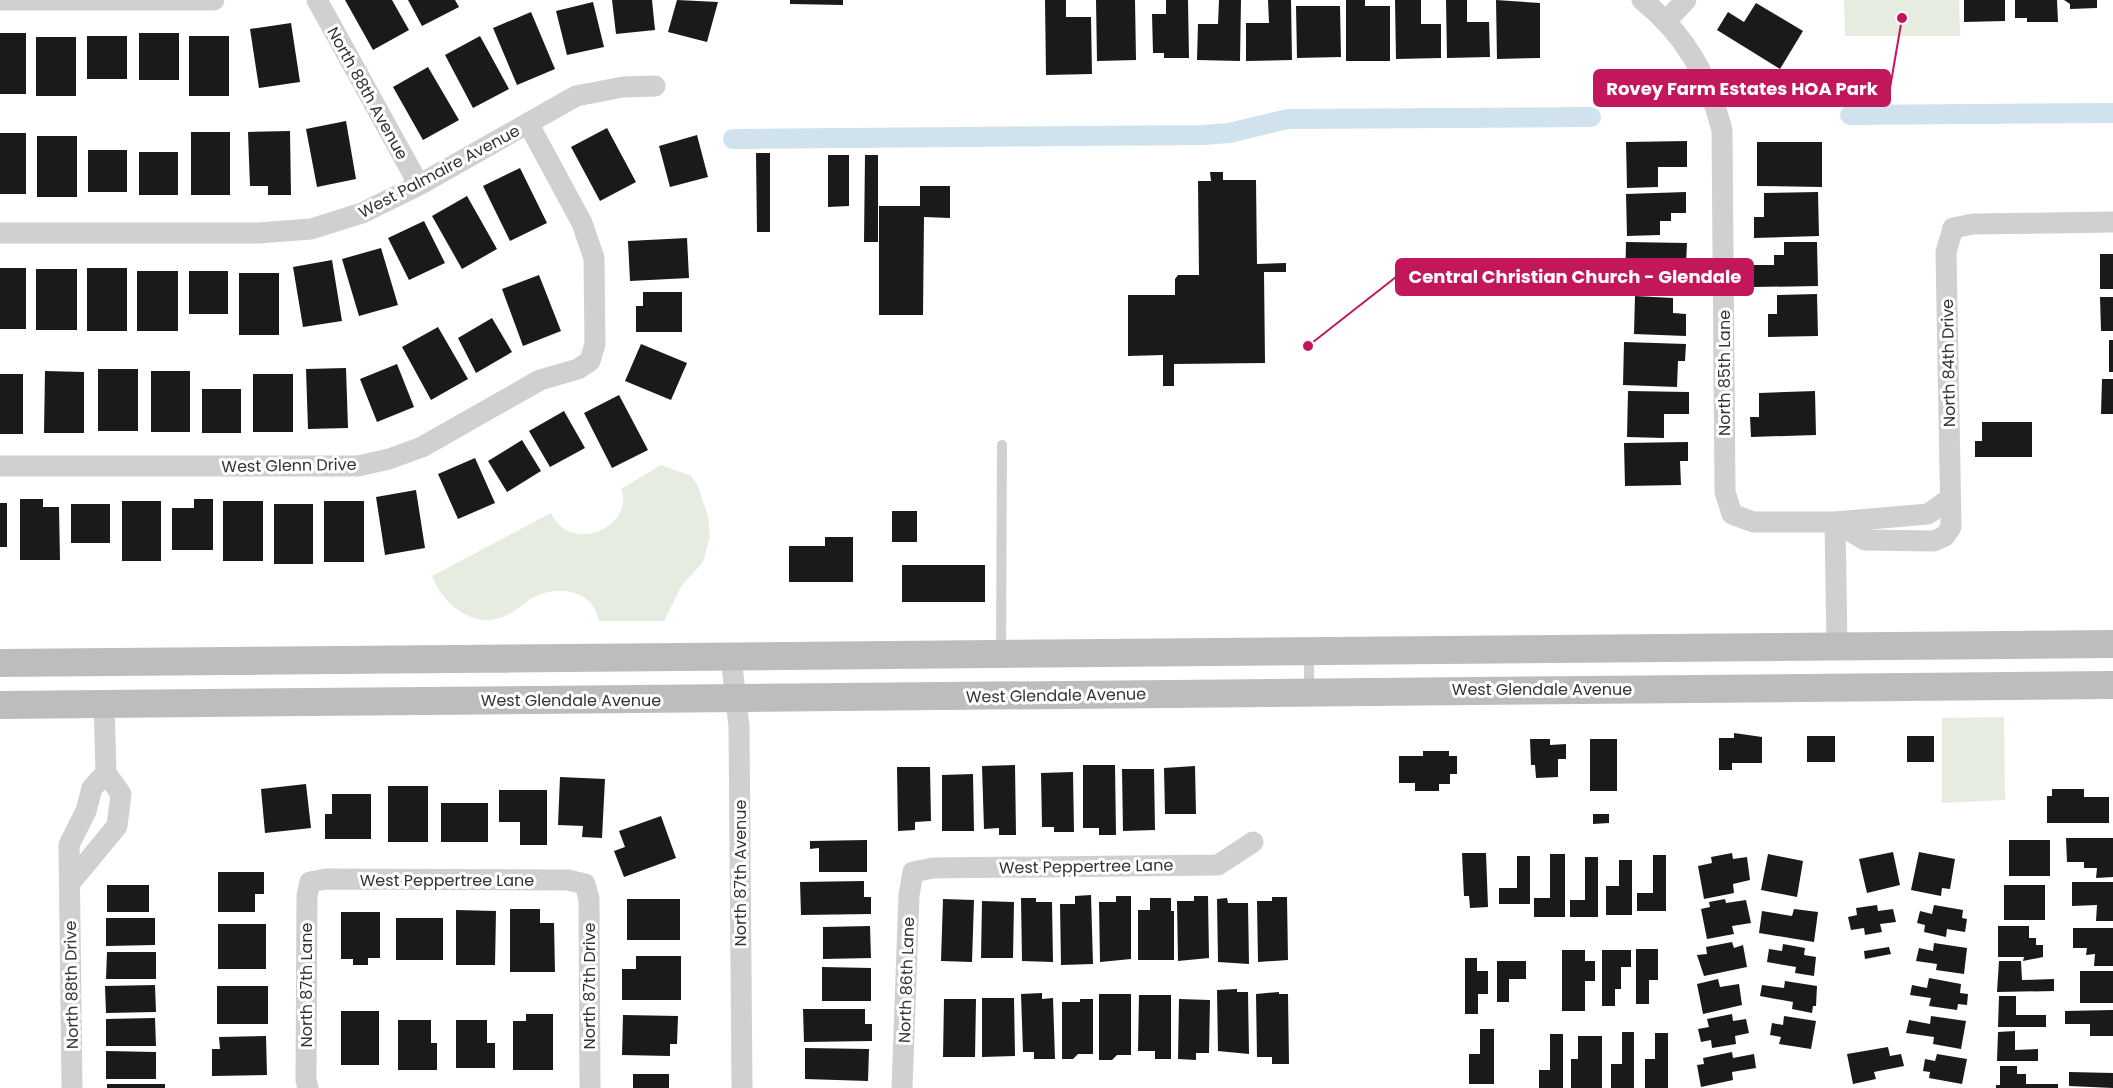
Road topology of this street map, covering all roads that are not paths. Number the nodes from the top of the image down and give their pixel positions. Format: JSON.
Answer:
{"nodes":[{"id":1,"x":0,"y":0,"type":"edge"},
{"id":2,"x":214,"y":0,"type":"edge"},
{"id":3,"x":317,"y":0,"type":"edge"},
{"id":4,"x":1642,"y":0,"type":"edge"},
{"id":5,"x":1686,"y":0,"type":"edge"},
{"id":6,"x":1667,"y":20,"type":"junction"},
{"id":7,"x":655,"y":86,"type":"dead end"},
{"id":8,"x":528,"y":123,"type":"junction"},
{"id":9,"x":419,"y":185,"type":"junction"},
{"id":10,"x":2113,"y":222,"type":"edge"},
{"id":11,"x":0,"y":232,"type":"edge"},
{"id":12,"x":1002,"y":445,"type":"dead end"},
{"id":13,"x":0,"y":466,"type":"edge"},
{"id":14,"x":1949,"y":499,"type":"junction"},
{"id":15,"x":1911,"y":516,"type":"junction"},
{"id":16,"x":1835,"y":522,"type":"junction"},
{"id":17,"x":1913,"y":541,"type":"junction"},
{"id":18,"x":2113,"y":644,"type":"edge"},
{"id":19,"x":1837,"y":646,"type":"junction"},
{"id":20,"x":1308,"y":650,"type":"junction"},
{"id":21,"x":1001,"y":655,"type":"junction"},
{"id":22,"x":731,"y":658,"type":"junction"},
{"id":23,"x":104,"y":662,"type":"junction"},
{"id":24,"x":0,"y":663,"type":"edge"},
{"id":25,"x":2113,"y":685,"type":"edge"},
{"id":26,"x":1838,"y":686,"type":"junction"},
{"id":27,"x":1309,"y":691,"type":"junction"},
{"id":28,"x":735,"y":699,"type":"junction"},
{"id":29,"x":104,"y":703,"type":"junction"},
{"id":30,"x":0,"y":705,"type":"edge"},
{"id":31,"x":106,"y":773,"type":"junction"},
{"id":32,"x":86,"y":811,"type":"junction"},
{"id":33,"x":117,"y":826,"type":"junction"},
{"id":34,"x":1253,"y":842,"type":"dead end"},
{"id":35,"x":913,"y":872,"type":"joint"},
{"id":36,"x":310,"y":882,"type":"joint"},
{"id":37,"x":70,"y":883,"type":"junction"},
{"id":38,"x":585,"y":884,"type":"joint"},
{"id":39,"x":72,"y":1088,"type":"edge"},
{"id":40,"x":308,"y":1088,"type":"edge"},
{"id":41,"x":590,"y":1088,"type":"edge"},
{"id":42,"x":742,"y":1088,"type":"edge"},
{"id":43,"x":902,"y":1088,"type":"edge"}],
"edges":[{"from":1,"to":2,"type":"street"},
{"from":3,"to":9,"type":"street","name":"North 88th Avenue"},
{"from":4,"to":6,"type":"street","name":"North 85th Lane"},
{"from":5,"to":6,"type":"street"},
{"from":6,"to":16,"type":"street","name":"North 85th Lane"},
{"from":7,"to":8,"type":"street","name":"West Palmaire Avenue"},
{"from":8,"to":9,"type":"street","name":"West Palmaire Avenue"},
{"from":8,"to":13,"type":"street","name":"West Glenn Drive"},
{"from":9,"to":11,"type":"street","name":"West Palmaire Avenue"},
{"from":10,"to":14,"type":"street","name":"North 84th Drive"},
{"from":12,"to":21,"type":"lane"},
{"from":14,"to":15,"type":"street"},
{"from":14,"to":17,"type":"street","name":"North 84th Drive"},
{"from":15,"to":16,"type":"street"},
{"from":15,"to":17,"type":"street"},
{"from":16,"to":17,"type":"street"},
{"from":16,"to":19,"type":"street"},
{"from":18,"to":19,"type":"main road"},
{"from":19,"to":20,"type":"main road"},
{"from":19,"to":26,"type":"main road"},
{"from":20,"to":21,"type":"main road"},
{"from":20,"to":27,"type":"lane"},
{"from":21,"to":22,"type":"main road"},
{"from":22,"to":23,"type":"main road"},
{"from":22,"to":28,"type":"street","name":"North 87th Avenue"},
{"from":23,"to":24,"type":"main road"},
{"from":23,"to":29,"type":"main road"},
{"from":25,"to":26,"type":"main road","name":"West Glendale Avenue"},
{"from":26,"to":27,"type":"main road","name":"West Glendale Avenue"},
{"from":27,"to":28,"type":"main road","name":"West Glendale Avenue"},
{"from":28,"to":29,"type":"main road","name":"West Glendale Avenue"},
{"from":28,"to":42,"type":"street","name":"North 87th Avenue"},
{"from":29,"to":30,"type":"main road","name":"West Glendale Avenue"},
{"from":29,"to":31,"type":"street"},
{"from":31,"to":32,"type":"street","name":"North 88th Drive"},
{"from":31,"to":33,"type":"street"},
{"from":32,"to":33,"type":"street"},
{"from":32,"to":37,"type":"street","name":"North 88th Drive"},
{"from":33,"to":37,"type":"street"},
{"from":34,"to":35,"type":"street","name":"West Peppertree Lane"},
{"from":35,"to":43,"type":"street","name":"North 86th Lane"},
{"from":36,"to":38,"type":"street","name":"West Peppertree Lane"},
{"from":36,"to":40,"type":"street","name":"North 87th Lane"},
{"from":37,"to":39,"type":"street","name":"North 88th Drive"},
{"from":38,"to":41,"type":"street","name":"North 87th Drive"}]}
